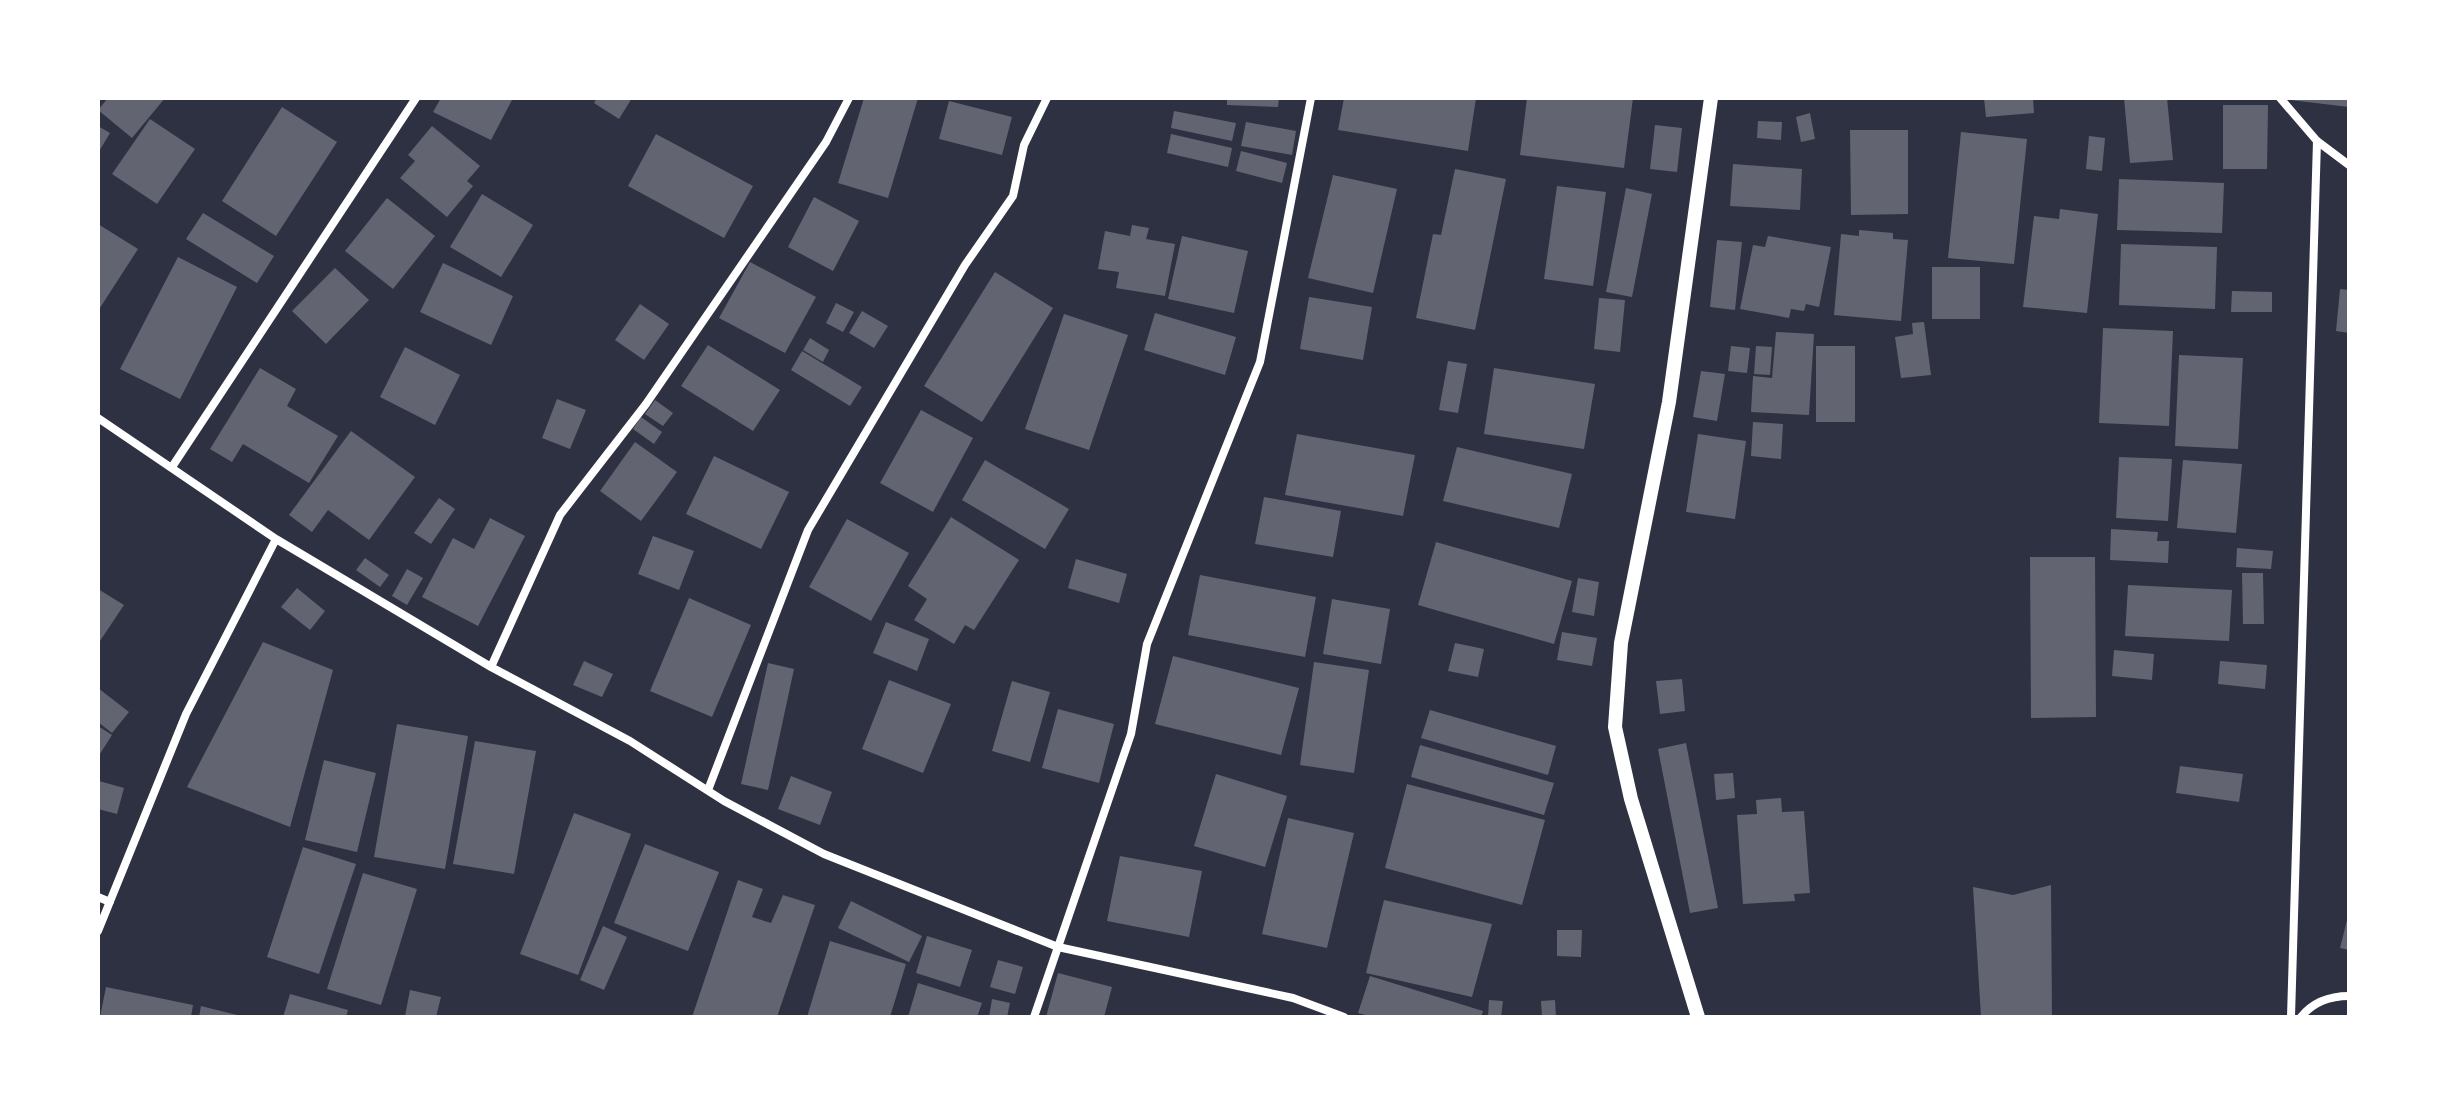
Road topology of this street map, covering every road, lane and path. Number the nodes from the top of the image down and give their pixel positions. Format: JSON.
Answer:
{"nodes":[{"id":1,"x":416,"y":98,"type":"edge"},
{"id":2,"x":849,"y":98,"type":"edge"},
{"id":3,"x":1047,"y":98,"type":"edge"},
{"id":4,"x":1311,"y":98,"type":"edge"},
{"id":5,"x":1711,"y":98,"type":"edge"},
{"id":6,"x":2280,"y":98,"type":"edge"},
{"id":7,"x":2317,"y":141,"type":"junction"},
{"id":8,"x":2349,"y":165,"type":"edge"},
{"id":9,"x":98,"y":418,"type":"edge"},
{"id":10,"x":172,"y":467,"type":"junction"},
{"id":11,"x":276,"y":539,"type":"junction"},
{"id":12,"x":491,"y":667,"type":"junction"},
{"id":13,"x":708,"y":790,"type":"junction"},
{"id":14,"x":98,"y":897,"type":"edge"},
{"id":15,"x":110,"y":902,"type":"junction"},
{"id":16,"x":98,"y":931,"type":"edge"},
{"id":17,"x":1058,"y":947,"type":"junction"},
{"id":18,"x":2349,"y":996,"type":"edge"},
{"id":19,"x":1034,"y":1017,"type":"edge"},
{"id":20,"x":1344,"y":1017,"type":"edge"},
{"id":21,"x":1698,"y":1017,"type":"edge"},
{"id":22,"x":2291,"y":1017,"type":"edge"},
{"id":23,"x":2301,"y":1017,"type":"edge"}],
"edges":[{"from":1,"to":10,"type":"street"},
{"from":2,"to":12,"type":"street"},
{"from":3,"to":13,"type":"street"},
{"from":4,"to":17,"type":"street"},
{"from":5,"to":21,"type":"street"},
{"from":6,"to":7,"type":"street"},
{"from":7,"to":8,"type":"street"},
{"from":7,"to":22,"type":"street"},
{"from":9,"to":10,"type":"street"},
{"from":10,"to":11,"type":"street"},
{"from":11,"to":12,"type":"street"},
{"from":11,"to":15,"type":"street"},
{"from":12,"to":13,"type":"street"},
{"from":13,"to":17,"type":"street"},
{"from":14,"to":15,"type":"street"},
{"from":15,"to":16,"type":"street"},
{"from":17,"to":19,"type":"street"},
{"from":17,"to":20,"type":"street"},
{"from":18,"to":23,"type":"street"}]}
